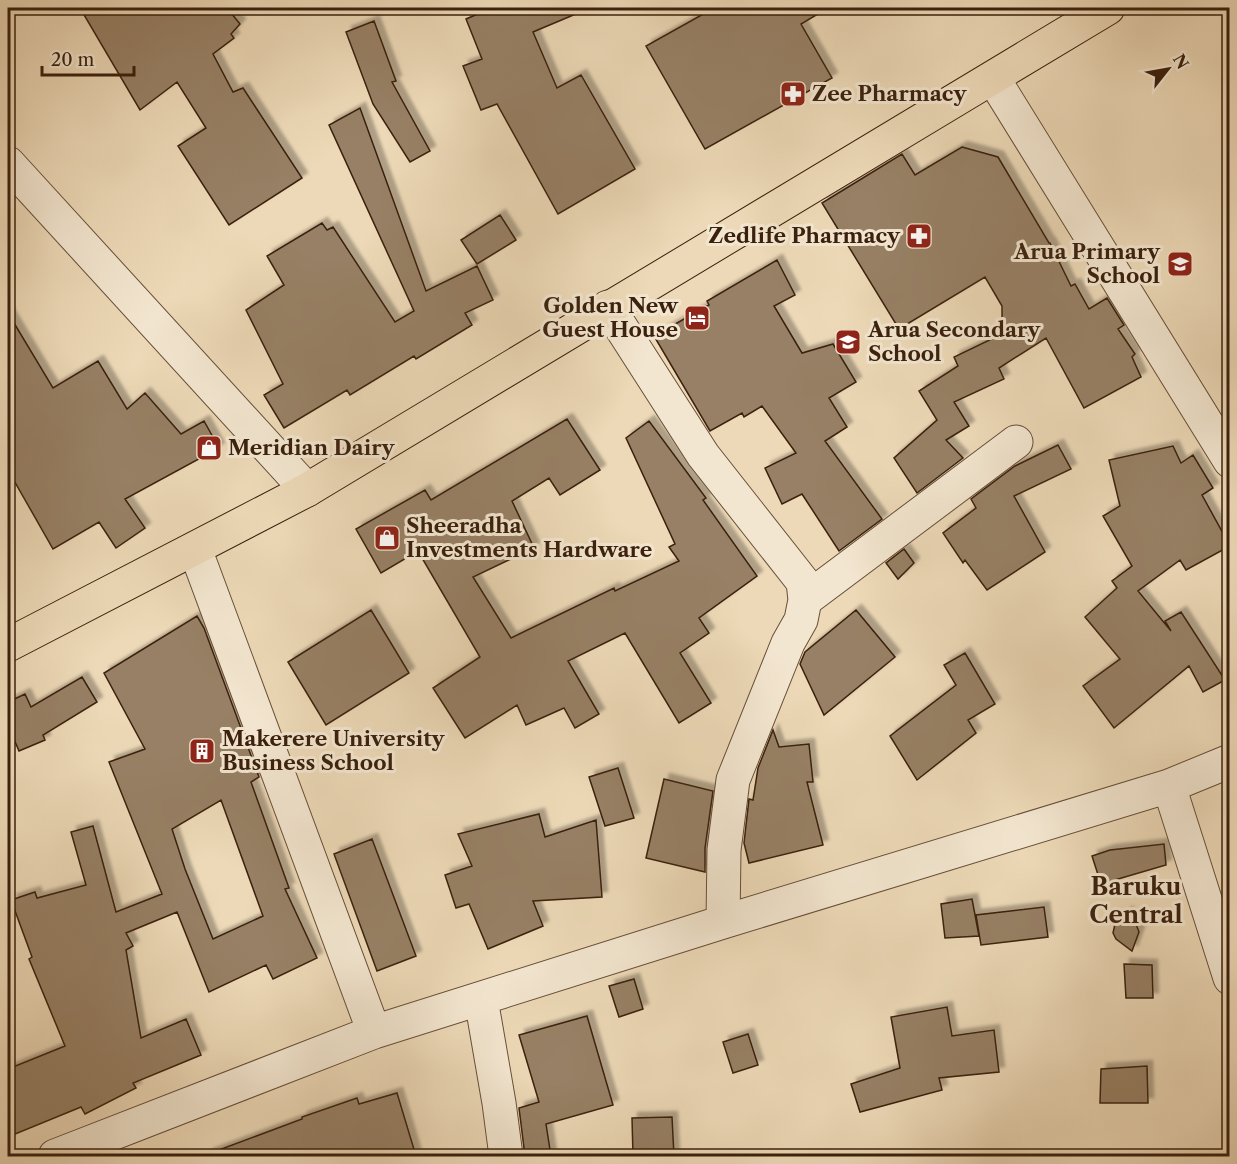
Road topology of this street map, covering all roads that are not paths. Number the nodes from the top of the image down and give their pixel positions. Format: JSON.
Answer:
{"nodes":[{"id":1,"x":1108,"y":8,"type":"edge"},
{"id":2,"x":993,"y":78,"type":"junction"},
{"id":3,"x":8,"y":163,"type":"edge"},
{"id":4,"x":608,"y":307,"type":"junction"},
{"id":5,"x":1016,"y":442,"type":"dead end"},
{"id":6,"x":1230,"y":461,"type":"edge"},
{"id":7,"x":307,"y":490,"type":"junction"},
{"id":8,"x":195,"y":549,"type":"junction"},
{"id":9,"x":806,"y":600,"type":"junction"},
{"id":10,"x":8,"y":645,"type":"edge"},
{"id":11,"x":1230,"y":761,"type":"edge"},
{"id":12,"x":1169,"y":786,"type":"junction"},
{"id":13,"x":723,"y":922,"type":"junction"},
{"id":14,"x":1230,"y":978,"type":"edge"},
{"id":15,"x":481,"y":999,"type":"junction"},
{"id":16,"x":374,"y":1032,"type":"junction"},
{"id":17,"x":56,"y":1156,"type":"edge"},
{"id":18,"x":506,"y":1156,"type":"edge"}],
"edges":[{"from":1,"to":2,"type":"main road"},
{"from":2,"to":4,"type":"main road"},
{"from":2,"to":6,"type":"street"},
{"from":3,"to":7,"type":"street"},
{"from":4,"to":7,"type":"main road"},
{"from":4,"to":9,"type":"street"},
{"from":5,"to":9,"type":"street"},
{"from":7,"to":8,"type":"main road"},
{"from":8,"to":10,"type":"main road"},
{"from":8,"to":16,"type":"street"},
{"from":9,"to":13,"type":"street"},
{"from":11,"to":12,"type":"street"},
{"from":12,"to":13,"type":"street"},
{"from":12,"to":14,"type":"street"},
{"from":13,"to":15,"type":"street"},
{"from":15,"to":16,"type":"street"},
{"from":15,"to":18,"type":"street"},
{"from":16,"to":17,"type":"street"}]}
